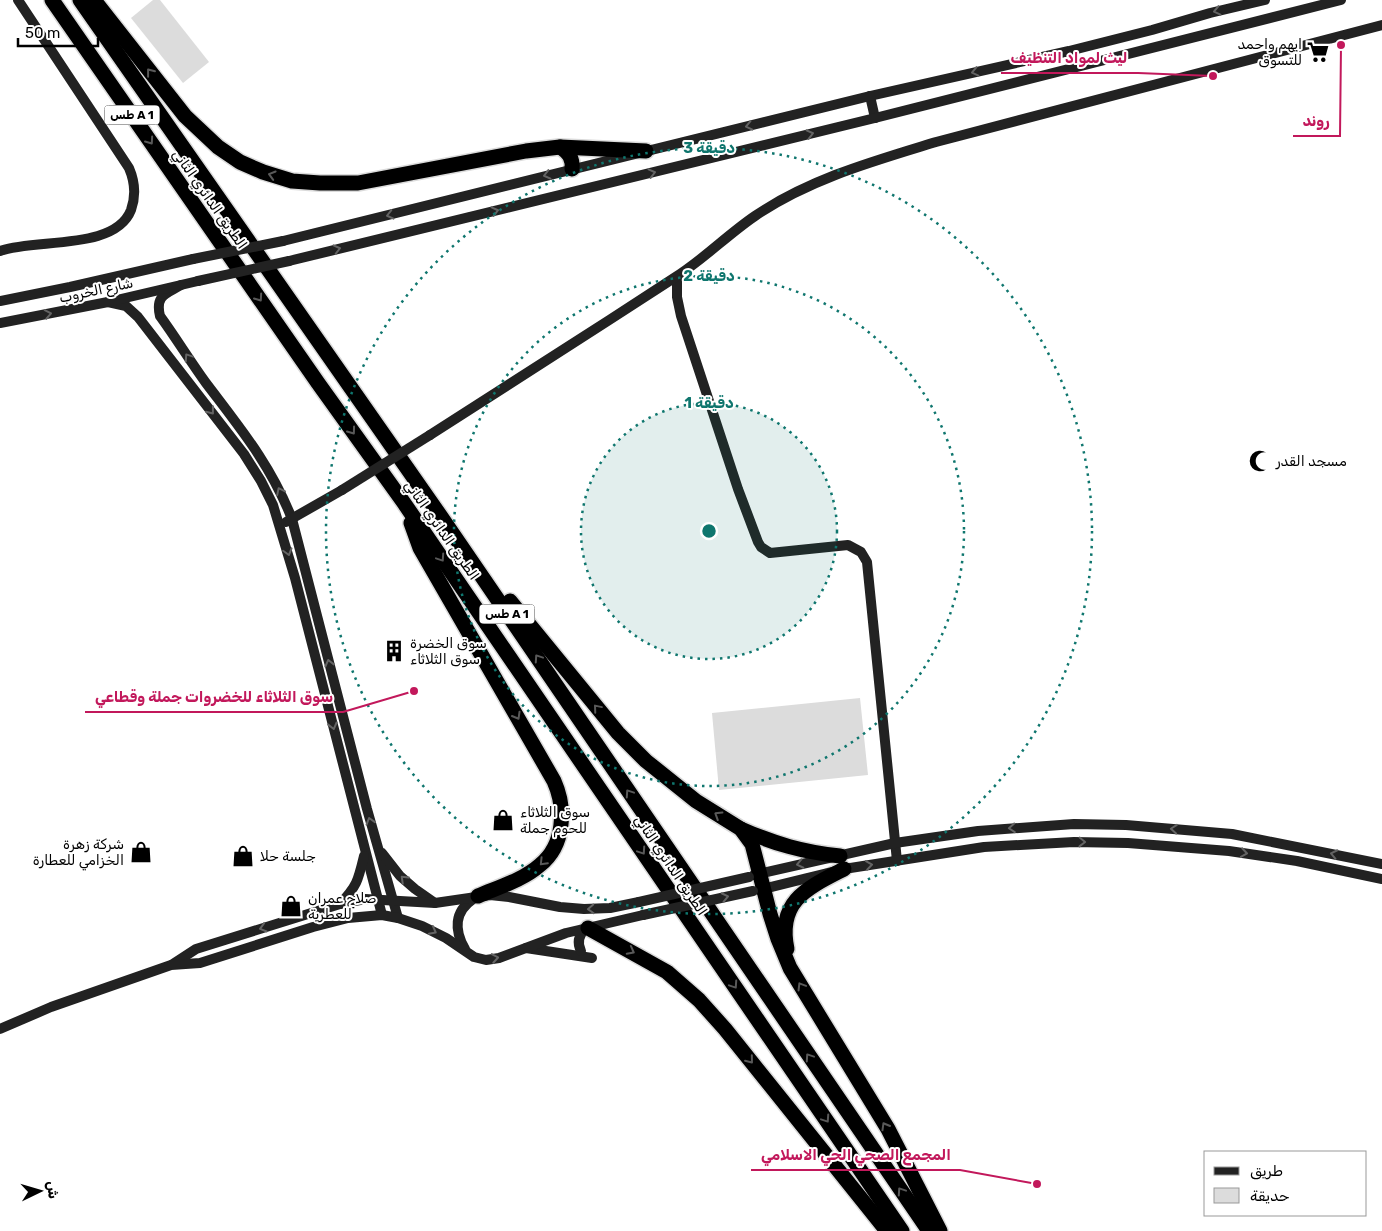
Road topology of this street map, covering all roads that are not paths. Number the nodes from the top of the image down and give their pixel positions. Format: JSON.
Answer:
{"nodes":[{"id":1,"x":18,"y":0,"type":"edge"},
{"id":2,"x":52,"y":0,"type":"edge"},
{"id":3,"x":80,"y":0,"type":"edge"},
{"id":4,"x":94,"y":0,"type":"edge"},
{"id":5,"x":1265,"y":0,"type":"edge"},
{"id":6,"x":1341,"y":0,"type":"edge"},
{"id":7,"x":1382,"y":25,"type":"edge"},
{"id":8,"x":870,"y":96,"type":"junction"},
{"id":9,"x":875,"y":118,"type":"junction"},
{"id":10,"x":560,"y":147,"type":"junction"},
{"id":11,"x":646,"y":151,"type":"junction"},
{"id":12,"x":572,"y":169,"type":"junction"},
{"id":13,"x":0,"y":251,"type":"edge"},
{"id":14,"x":677,"y":277,"type":"junction"},
{"id":15,"x":181,"y":285,"type":"junction"},
{"id":16,"x":0,"y":301,"type":"edge"},
{"id":17,"x":108,"y":302,"type":"junction"},
{"id":18,"x":0,"y":323,"type":"edge"},
{"id":19,"x":404,"y":503,"type":"junction"},
{"id":20,"x":292,"y":519,"type":"junction"},
{"id":21,"x":444,"y":521,"type":"junction"},
{"id":22,"x":279,"y":525,"type":"junction"},
{"id":23,"x":741,"y":829,"type":"junction"},
{"id":24,"x":895,"y":843,"type":"junction"},
{"id":25,"x":379,"y":848,"type":"junction"},
{"id":26,"x":365,"y":853,"type":"junction"},
{"id":27,"x":897,"y":861,"type":"junction"},
{"id":28,"x":842,"y":862,"type":"junction"},
{"id":29,"x":1382,"y":864,"type":"edge"},
{"id":30,"x":754,"y":875,"type":"junction"},
{"id":31,"x":1382,"y":880,"type":"edge"},
{"id":32,"x":758,"y":890,"type":"junction"},
{"id":33,"x":478,"y":896,"type":"junction"},
{"id":34,"x":377,"y":899,"type":"junction"},
{"id":35,"x":393,"y":900,"type":"junction"},
{"id":36,"x":436,"y":903,"type":"junction"},
{"id":37,"x":340,"y":904,"type":"junction"},
{"id":38,"x":382,"y":916,"type":"junction"},
{"id":39,"x":398,"y":918,"type":"junction"},
{"id":40,"x":586,"y":929,"type":"junction"},
{"id":41,"x":525,"y":948,"type":"junction"},
{"id":42,"x":465,"y":950,"type":"junction"},
{"id":43,"x":581,"y":951,"type":"dead end"},
{"id":44,"x":592,"y":958,"type":"dead end"},
{"id":45,"x":171,"y":965,"type":"junction"},
{"id":46,"x":790,"y":968,"type":"junction"},
{"id":47,"x":0,"y":1029,"type":"edge"},
{"id":48,"x":887,"y":1231,"type":"edge"},
{"id":49,"x":902,"y":1231,"type":"edge"},
{"id":50,"x":929,"y":1231,"type":"edge"},
{"id":51,"x":940,"y":1231,"type":"edge"}],
"edges":[{"from":1,"to":13,"type":"street"},
{"from":2,"to":19,"type":"highway","name":"الطريق الدائري الثاني","number":"طس A 1","one_way":true},
{"from":3,"to":21,"type":"highway","name":"الطريق الدائري الثاني","number":"طس A 1"},
{"from":10,"to":4,"type":"highway","one_way":true},
{"from":5,"to":8,"type":"street","name":"شارع الخروب","one_way":true},
{"from":6,"to":9,"type":"street","name":"شارع الخروب"},
{"from":7,"to":14,"type":"street"},
{"from":8,"to":9,"type":"street"},
{"from":8,"to":11,"type":"street","name":"شارع الخروب","one_way":true},
{"from":15,"to":9,"type":"street","name":"شارع الخروب","one_way":true,"bridge":true},
{"from":10,"to":11,"type":"highway"},
{"from":10,"to":12,"type":"highway"},
{"from":11,"to":12,"type":"street","name":"شارع الخروب"},
{"from":12,"to":16,"type":"street","name":"شارع الخروب","one_way":true,"bridge":true},
{"from":14,"to":20,"type":"street","bridge":true},
{"from":14,"to":24,"type":"street"},
{"from":15,"to":17,"type":"street","name":"شارع الخروب"},
{"from":20,"to":15,"type":"street","one_way":true},
{"from":18,"to":17,"type":"street","name":"شارع الخروب","one_way":true},
{"from":17,"to":22,"type":"street","one_way":true},
{"from":19,"to":33,"type":"highway","one_way":true},
{"from":19,"to":49,"type":"highway","name":"الطريق الدائري الثاني","number":"طس A 1","one_way":true},
{"from":20,"to":22,"type":"street"},
{"from":25,"to":20,"type":"street","one_way":true},
{"from":23,"to":21,"type":"highway","one_way":true},
{"from":50,"to":21,"type":"highway","name":"الطريق الدائري الثاني","number":"طس A 1","one_way":true},
{"from":22,"to":26,"type":"street","one_way":true},
{"from":23,"to":28,"type":"highway"},
{"from":23,"to":30,"type":"highway"},
{"from":24,"to":27,"type":"street"},
{"from":24,"to":28,"type":"street"},
{"from":29,"to":24,"type":"street","one_way":true},
{"from":25,"to":35,"type":"street"},
{"from":36,"to":25,"type":"street","one_way":true},
{"from":26,"to":34,"type":"street"},
{"from":26,"to":37,"type":"street"},
{"from":28,"to":27,"type":"street","one_way":true},
{"from":27,"to":31,"type":"street","one_way":true},
{"from":28,"to":30,"type":"street","one_way":true},
{"from":28,"to":32,"type":"street"},
{"from":28,"to":46,"type":"highway"},
{"from":30,"to":32,"type":"highway"},
{"from":30,"to":33,"type":"street","one_way":true,"bridge":true},
{"from":40,"to":32,"type":"street","one_way":true,"bridge":true},
{"from":32,"to":46,"type":"highway"},
{"from":33,"to":36,"type":"street"},
{"from":33,"to":42,"type":"street"},
{"from":34,"to":35,"type":"street"},
{"from":34,"to":37,"type":"street"},
{"from":34,"to":38,"type":"street"},
{"from":35,"to":36,"type":"street"},
{"from":35,"to":39,"type":"street"},
{"from":37,"to":45,"type":"street","one_way":true},
{"from":38,"to":39,"type":"street"},
{"from":38,"to":45,"type":"street"},
{"from":39,"to":42,"type":"street","one_way":true},
{"from":40,"to":41,"type":"street"},
{"from":40,"to":43,"type":"street"},
{"from":40,"to":48,"type":"highway","one_way":true},
{"from":42,"to":41,"type":"street","one_way":true},
{"from":41,"to":44,"type":"street"},
{"from":45,"to":47,"type":"street"},
{"from":51,"to":46,"type":"highway","one_way":true}]}
